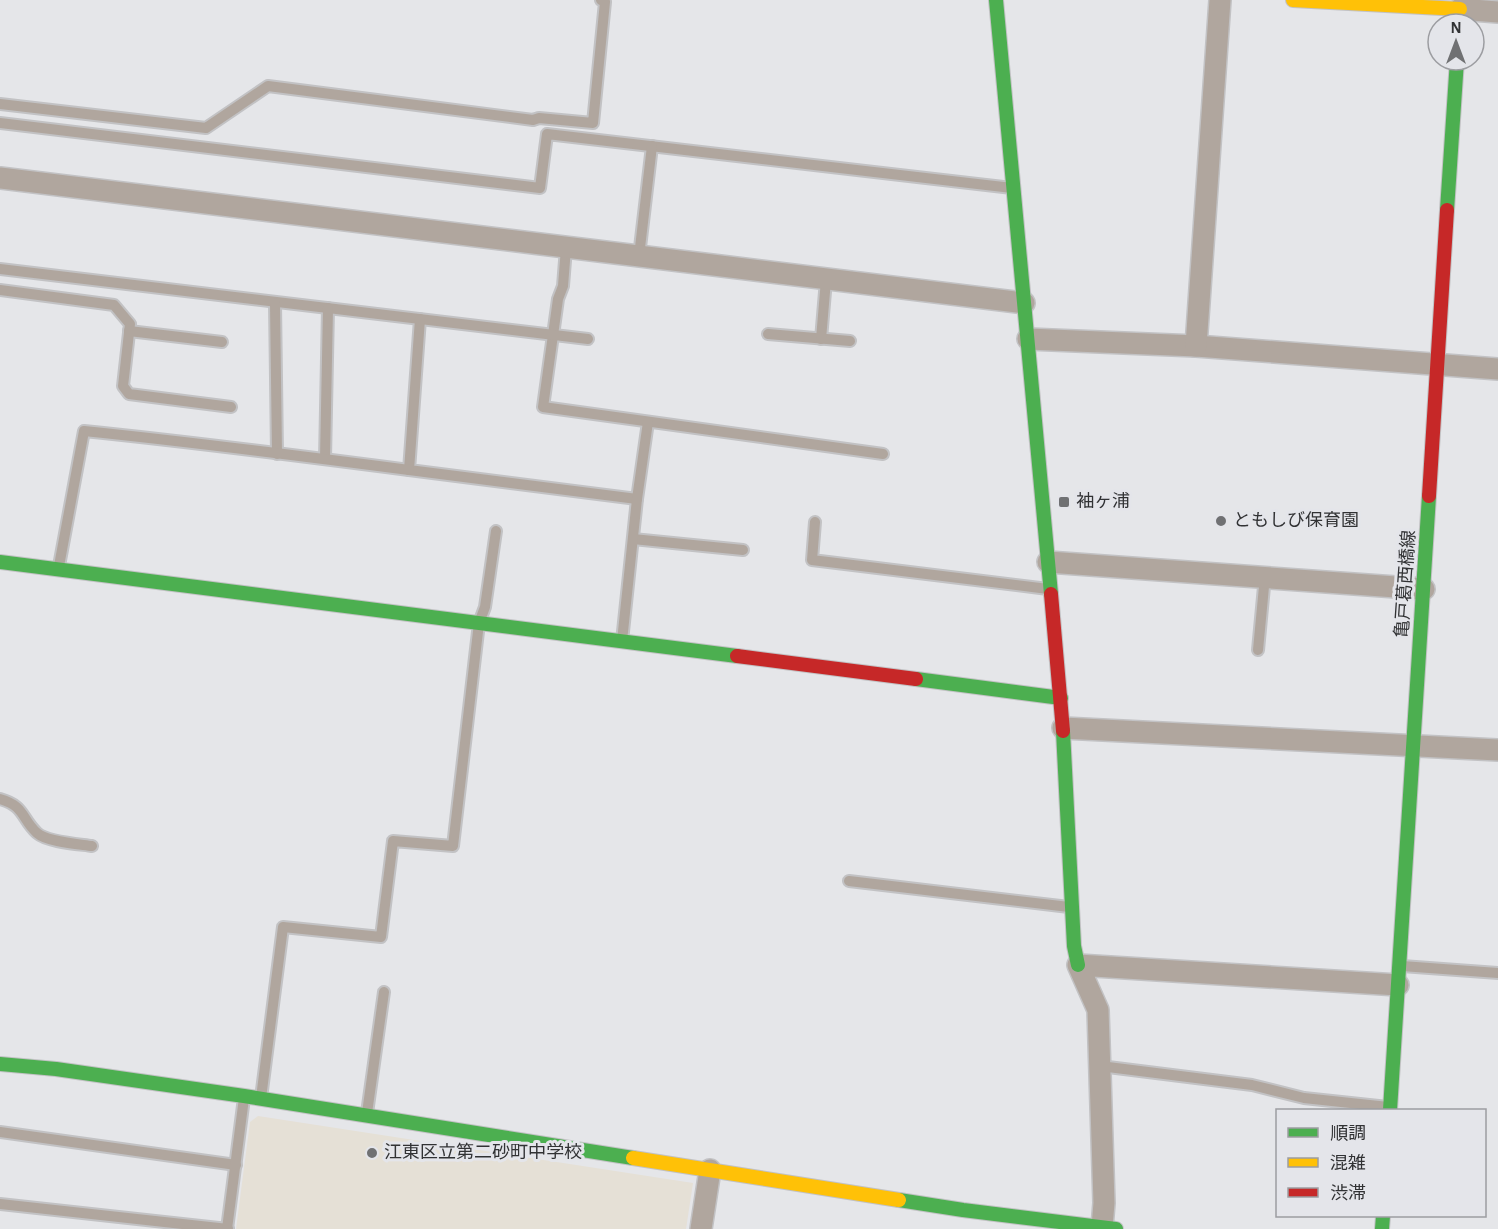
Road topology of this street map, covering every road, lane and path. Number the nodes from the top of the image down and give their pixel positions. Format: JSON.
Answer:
{"nodes":[{"id":1,"x":600,"y":0,"type":"edge"},
{"id":2,"x":996,"y":0,"type":"edge"},
{"id":3,"x":1220,"y":0,"type":"edge"},
{"id":4,"x":1293,"y":0,"type":"edge"},
{"id":5,"x":1354,"y":2,"type":"edge"},
{"id":6,"x":1460,"y":11,"type":"edge"},
{"id":7,"x":1498,"y":12,"type":"edge"},
{"id":8,"x":1456,"y":72,"type":"edge"},
{"id":9,"x":0,"y":104,"type":"edge"},
{"id":10,"x":0,"y":123,"type":"edge"},
{"id":11,"x":652,"y":147,"type":"junction"},
{"id":12,"x":0,"y":178,"type":"edge"},
{"id":13,"x":1012,"y":188,"type":"junction"},
{"id":14,"x":566,"y":248,"type":"junction"},
{"id":15,"x":639,"y":256,"type":"junction"},
{"id":16,"x":0,"y":269,"type":"edge"},
{"id":17,"x":826,"y":280,"type":"junction"},
{"id":18,"x":0,"y":290,"type":"edge"},
{"id":19,"x":275,"y":303,"type":"junction"},
{"id":20,"x":1024,"y":303,"type":"junction"},
{"id":21,"x":328,"y":308,"type":"junction"},
{"id":22,"x":420,"y":319,"type":"junction"},
{"id":23,"x":129,"y":331,"type":"junction"},
{"id":24,"x":768,"y":334,"type":"dead end"},
{"id":25,"x":554,"y":336,"type":"junction"},
{"id":26,"x":588,"y":339,"type":"dead end"},
{"id":27,"x":821,"y":339,"type":"junction"},
{"id":28,"x":1028,"y":339,"type":"junction"},
{"id":29,"x":850,"y":341,"type":"dead end"},
{"id":30,"x":222,"y":342,"type":"dead end"},
{"id":31,"x":1196,"y":346,"type":"junction"},
{"id":32,"x":1438,"y":365,"type":"junction"},
{"id":33,"x":1498,"y":369,"type":"edge"},
{"id":34,"x":231,"y":407,"type":"dead end"},
{"id":35,"x":648,"y":422,"type":"junction"},
{"id":36,"x":277,"y":454,"type":"junction"},
{"id":37,"x":883,"y":454,"type":"dead end"},
{"id":38,"x":325,"y":459,"type":"junction"},
{"id":39,"x":409,"y":470,"type":"junction"},
{"id":40,"x":637,"y":499,"type":"junction"},
{"id":41,"x":815,"y":522,"type":"dead end"},
{"id":42,"x":496,"y":531,"type":"dead end"},
{"id":43,"x":633,"y":538,"type":"junction"},
{"id":44,"x":743,"y":550,"type":"dead end"},
{"id":45,"x":0,"y":562,"type":"edge"},
{"id":46,"x":1048,"y":562,"type":"junction"},
{"id":47,"x":58,"y":570,"type":"junction"},
{"id":48,"x":1265,"y":576,"type":"junction"},
{"id":49,"x":1051,"y":589,"type":"junction"},
{"id":50,"x":1424,"y":589,"type":"junction"},
{"id":51,"x":479,"y":623,"type":"junction"},
{"id":52,"x":622,"y":641,"type":"junction"},
{"id":53,"x":1258,"y":650,"type":"dead end"},
{"id":54,"x":1061,"y":698,"type":"junction"},
{"id":55,"x":1063,"y":729,"type":"junction"},
{"id":56,"x":1413,"y":746,"type":"junction"},
{"id":57,"x":1498,"y":750,"type":"edge"},
{"id":58,"x":0,"y":799,"type":"edge"},
{"id":59,"x":92,"y":846,"type":"dead end"},
{"id":60,"x":849,"y":880,"type":"dead end"},
{"id":61,"x":1072,"y":907,"type":"junction"},
{"id":62,"x":1078,"y":965,"type":"junction"},
{"id":63,"x":1498,"y":973,"type":"edge"},
{"id":64,"x":1398,"y":975,"type":"junction"},
{"id":65,"x":384,"y":992,"type":"dead end"},
{"id":66,"x":0,"y":1064,"type":"edge"},
{"id":67,"x":1100,"y":1066,"type":"junction"},
{"id":68,"x":244,"y":1096,"type":"junction"},
{"id":69,"x":261,"y":1098,"type":"junction"},
{"id":70,"x":1390,"y":1109,"type":"edge"},
{"id":71,"x":367,"y":1115,"type":"junction"},
{"id":72,"x":0,"y":1132,"type":"edge"},
{"id":73,"x":236,"y":1165,"type":"junction"},
{"id":74,"x":710,"y":1170,"type":"junction"},
{"id":75,"x":0,"y":1204,"type":"edge"},
{"id":76,"x":963,"y":1219,"type":"edge"},
{"id":77,"x":1109,"y":1228,"type":"edge"},
{"id":78,"x":228,"y":1229,"type":"edge"},
{"id":79,"x":700,"y":1229,"type":"edge"}],
"edges":[{"from":1,"to":9,"type":"lane"},
{"from":2,"to":13,"type":"street"},
{"from":3,"to":31,"type":"street"},
{"from":4,"to":5,"type":"street"},
{"from":5,"to":6,"type":"street"},
{"from":6,"to":7,"type":"street"},
{"from":8,"to":32,"type":"street","name":"亀戸葛西橋線"},
{"from":10,"to":11,"type":"lane"},
{"from":11,"to":13,"type":"lane"},
{"from":11,"to":15,"type":"lane"},
{"from":12,"to":14,"type":"street"},
{"from":13,"to":20,"type":"street"},
{"from":14,"to":15,"type":"street"},
{"from":14,"to":25,"type":"lane"},
{"from":15,"to":17,"type":"street"},
{"from":16,"to":19,"type":"lane"},
{"from":17,"to":20,"type":"street"},
{"from":17,"to":27,"type":"lane"},
{"from":18,"to":23,"type":"lane"},
{"from":19,"to":21,"type":"lane"},
{"from":19,"to":36,"type":"lane"},
{"from":20,"to":28,"type":"street"},
{"from":21,"to":22,"type":"lane"},
{"from":21,"to":38,"type":"lane"},
{"from":22,"to":25,"type":"lane"},
{"from":22,"to":39,"type":"lane"},
{"from":23,"to":30,"type":"lane"},
{"from":23,"to":34,"type":"lane"},
{"from":24,"to":27,"type":"lane"},
{"from":25,"to":26,"type":"lane"},
{"from":25,"to":35,"type":"lane"},
{"from":27,"to":29,"type":"lane"},
{"from":28,"to":31,"type":"street"},
{"from":28,"to":46,"type":"street"},
{"from":31,"to":32,"type":"street"},
{"from":32,"to":33,"type":"street"},
{"from":32,"to":50,"type":"street","name":"亀戸葛西橋線"},
{"from":35,"to":37,"type":"lane"},
{"from":35,"to":40,"type":"lane"},
{"from":36,"to":38,"type":"lane"},
{"from":36,"to":47,"type":"lane"},
{"from":38,"to":39,"type":"lane"},
{"from":39,"to":40,"type":"lane"},
{"from":40,"to":43,"type":"lane"},
{"from":41,"to":49,"type":"lane"},
{"from":42,"to":51,"type":"lane"},
{"from":43,"to":44,"type":"lane"},
{"from":43,"to":52,"type":"lane"},
{"from":45,"to":47,"type":"street"},
{"from":46,"to":48,"type":"street"},
{"from":46,"to":49,"type":"street"},
{"from":47,"to":51,"type":"street"},
{"from":48,"to":50,"type":"street"},
{"from":48,"to":53,"type":"lane"},
{"from":49,"to":54,"type":"street"},
{"from":50,"to":56,"type":"street","name":"亀戸葛西橋線"},
{"from":51,"to":52,"type":"street"},
{"from":51,"to":69,"type":"lane"},
{"from":52,"to":54,"type":"street"},
{"from":54,"to":55,"type":"street"},
{"from":55,"to":56,"type":"street"},
{"from":55,"to":61,"type":"street"},
{"from":56,"to":57,"type":"street"},
{"from":56,"to":64,"type":"street","name":"亀戸葛西橋線"},
{"from":58,"to":59,"type":"lane"},
{"from":60,"to":61,"type":"lane"},
{"from":61,"to":62,"type":"street"},
{"from":62,"to":64,"type":"street"},
{"from":62,"to":67,"type":"street"},
{"from":63,"to":64,"type":"lane"},
{"from":64,"to":70,"type":"street","name":"亀戸葛西橋線"},
{"from":65,"to":71,"type":"lane"},
{"from":66,"to":68,"type":"street"},
{"from":67,"to":70,"type":"lane"},
{"from":67,"to":77,"type":"street"},
{"from":68,"to":69,"type":"street"},
{"from":68,"to":73,"type":"lane"},
{"from":69,"to":71,"type":"street"},
{"from":71,"to":74,"type":"street"},
{"from":72,"to":73,"type":"lane"},
{"from":73,"to":78,"type":"lane"},
{"from":74,"to":76,"type":"street"},
{"from":74,"to":79,"type":"street"},
{"from":75,"to":78,"type":"lane"},
{"from":76,"to":77,"type":"street"}]}
